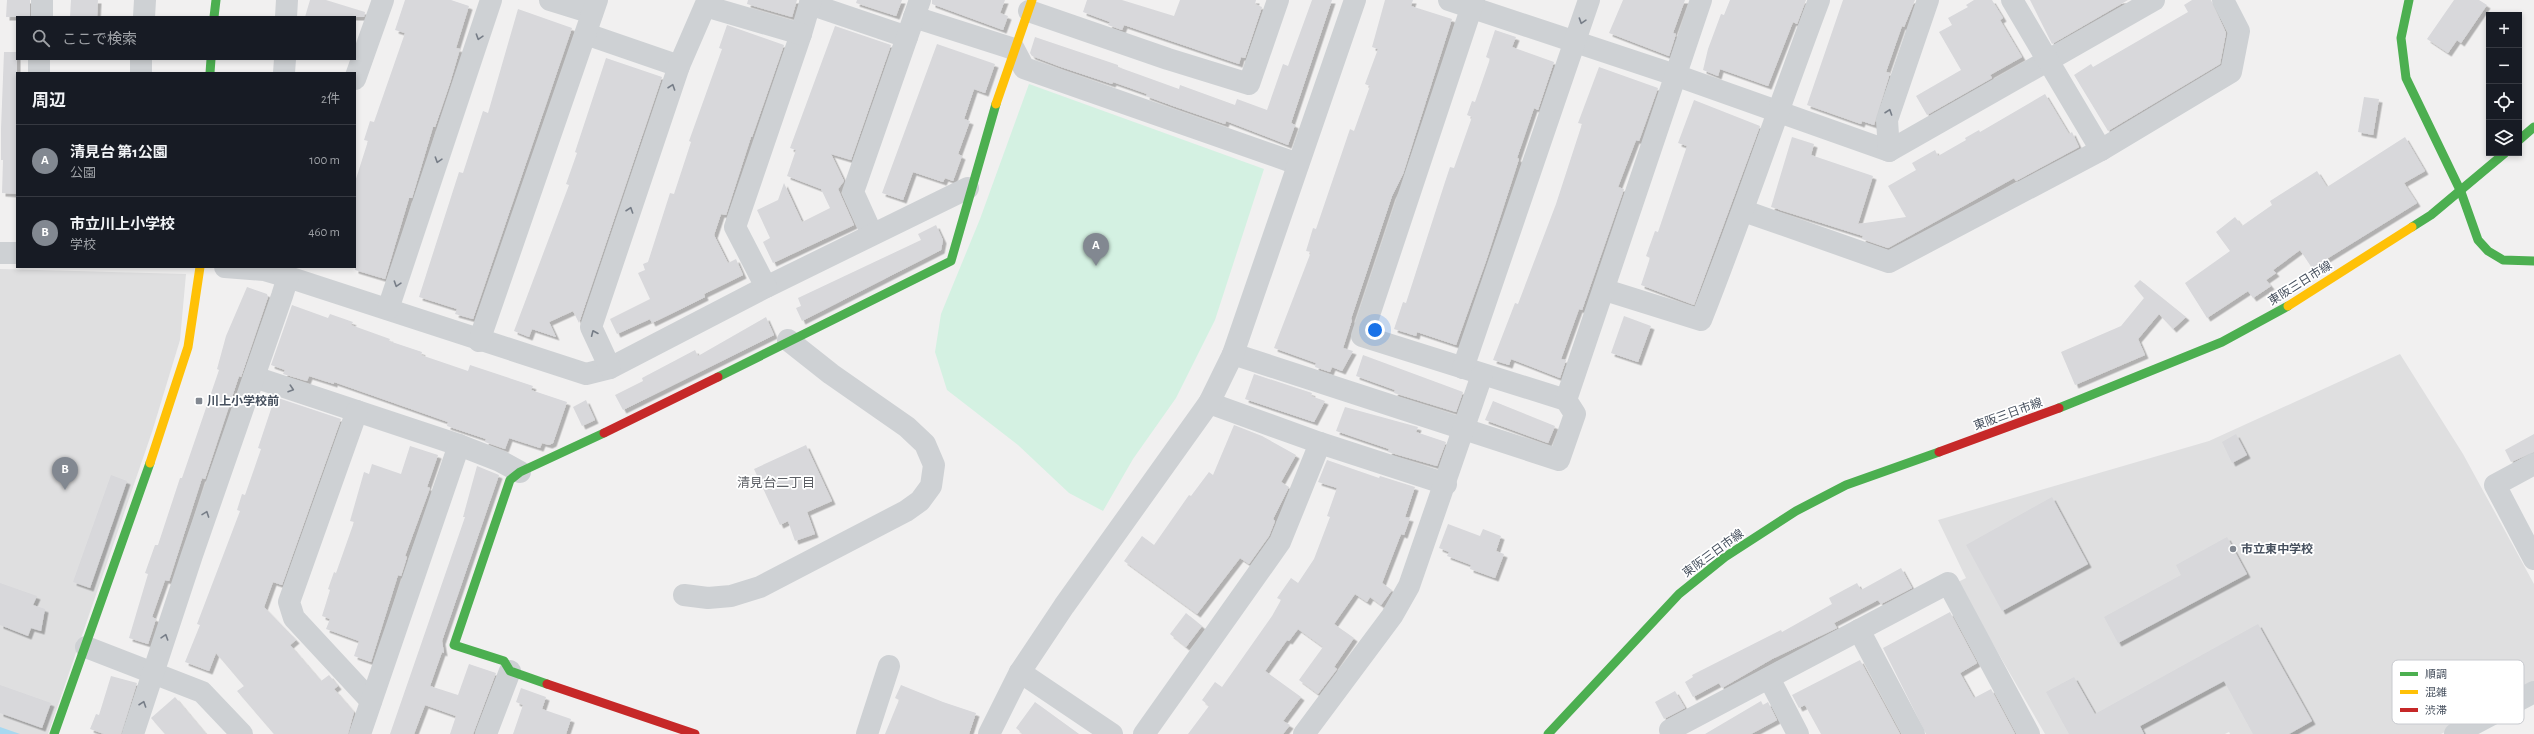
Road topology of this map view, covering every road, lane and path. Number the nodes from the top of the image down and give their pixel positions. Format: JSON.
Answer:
{"nodes":[{"id":1,"x":42,"y":0,"type":"edge"},
{"id":2,"x":145,"y":0,"type":"edge"},
{"id":3,"x":216,"y":0,"type":"edge"},
{"id":4,"x":287,"y":0,"type":"edge"},
{"id":5,"x":382,"y":0,"type":"edge"},
{"id":6,"x":550,"y":0,"type":"edge"},
{"id":7,"x":1278,"y":0,"type":"edge"},
{"id":8,"x":1355,"y":0,"type":"edge"},
{"id":9,"x":1449,"y":0,"type":"edge"},
{"id":10,"x":1589,"y":0,"type":"edge"},
{"id":11,"x":1701,"y":0,"type":"edge"},
{"id":12,"x":1819,"y":0,"type":"edge"},
{"id":13,"x":1928,"y":0,"type":"edge"},
{"id":14,"x":2012,"y":0,"type":"edge"},
{"id":15,"x":2154,"y":0,"type":"edge"},
{"id":16,"x":2223,"y":0,"type":"edge"},
{"id":17,"x":2409,"y":0,"type":"edge"},
{"id":18,"x":488,"y":1,"type":"edge"},
{"id":19,"x":810,"y":2,"type":"edge"},
{"id":20,"x":1473,"y":4,"type":"edge"},
{"id":21,"x":1030,"y":5,"type":"edge"},
{"id":22,"x":595,"y":7,"type":"edge"},
{"id":23,"x":42,"y":16,"type":"edge"},
{"id":24,"x":144,"y":16,"type":"edge"},
{"id":25,"x":214,"y":16,"type":"edge"},
{"id":26,"x":286,"y":16,"type":"edge"},
{"id":27,"x":914,"y":18,"type":"edge"},
{"id":28,"x":586,"y":34,"type":"junction"},
{"id":29,"x":802,"y":34,"type":"junction"},
{"id":30,"x":1575,"y":42,"type":"junction"},
{"id":31,"x":1014,"y":49,"type":"junction"},
{"id":32,"x":39,"y":60,"type":"edge"},
{"id":33,"x":142,"y":60,"type":"edge"},
{"id":34,"x":211,"y":60,"type":"edge"},
{"id":35,"x":285,"y":60,"type":"edge"},
{"id":36,"x":2048,"y":62,"type":"junction"},
{"id":37,"x":679,"y":66,"type":"junction"},
{"id":38,"x":39,"y":72,"type":"edge"},
{"id":39,"x":141,"y":72,"type":"edge"},
{"id":40,"x":210,"y":72,"type":"edge"},
{"id":41,"x":284,"y":72,"type":"edge"},
{"id":42,"x":1676,"y":75,"type":"junction"},
{"id":43,"x":356,"y":76,"type":"edge"},
{"id":44,"x":1777,"y":111,"type":"junction"},
{"id":45,"x":2534,"y":127,"type":"edge"},
{"id":46,"x":2522,"y":137,"type":"edge"},
{"id":47,"x":2101,"y":150,"type":"junction"},
{"id":48,"x":1889,"y":151,"type":"junction"},
{"id":49,"x":2502,"y":156,"type":"edge"},
{"id":50,"x":1298,"y":164,"type":"junction"},
{"id":51,"x":968,"y":188,"type":"junction"},
{"id":52,"x":2461,"y":192,"type":"junction"},
{"id":53,"x":1744,"y":211,"type":"junction"},
{"id":54,"x":872,"y":234,"type":"junction"},
{"id":55,"x":0,"y":253,"type":"edge"},
{"id":56,"x":16,"y":253,"type":"edge"},
{"id":57,"x":2534,"y":261,"type":"edge"},
{"id":58,"x":200,"y":268,"type":"edge"},
{"id":59,"x":238,"y":268,"type":"edge"},
{"id":60,"x":285,"y":272,"type":"edge"},
{"id":61,"x":766,"y":287,"type":"junction"},
{"id":62,"x":1605,"y":290,"type":"junction"},
{"id":63,"x":388,"y":309,"type":"junction"},
{"id":64,"x":788,"y":340,"type":"junction"},
{"id":65,"x":479,"y":341,"type":"junction"},
{"id":66,"x":1233,"y":354,"type":"junction"},
{"id":67,"x":610,"y":368,"type":"junction"},
{"id":68,"x":1473,"y":372,"type":"junction"},
{"id":69,"x":254,"y":377,"type":"junction"},
{"id":70,"x":1566,"y":400,"type":"junction"},
{"id":71,"x":1209,"y":403,"type":"junction"},
{"id":72,"x":357,"y":411,"type":"junction"},
{"id":73,"x":1465,"y":428,"type":"junction"},
{"id":74,"x":1320,"y":443,"type":"junction"},
{"id":75,"x":459,"y":445,"type":"junction"},
{"id":76,"x":2534,"y":464,"type":"edge"},
{"id":77,"x":520,"y":472,"type":"junction"},
{"id":78,"x":1446,"y":484,"type":"junction"},
{"id":79,"x":2534,"y":559,"type":"edge"},
{"id":80,"x":684,"y":595,"type":"dead end"},
{"id":81,"x":1859,"y":630,"type":"junction"},
{"id":82,"x":86,"y":648,"type":"junction"},
{"id":83,"x":889,"y":666,"type":"dead end"},
{"id":84,"x":510,"y":670,"type":"junction"},
{"id":85,"x":1020,"y":672,"type":"junction"},
{"id":86,"x":153,"y":674,"type":"junction"},
{"id":87,"x":1769,"y":678,"type":"junction"},
{"id":88,"x":2534,"y":692,"type":"edge"},
{"id":89,"x":2524,"y":697,"type":"edge"},
{"id":90,"x":371,"y":701,"type":"junction"},
{"id":91,"x":2474,"y":724,"type":"edge"},
{"id":92,"x":1670,"y":730,"type":"dead end"},
{"id":93,"x":1550,"y":733,"type":"edge"},
{"id":94,"x":54,"y":734,"type":"edge"},
{"id":95,"x":133,"y":734,"type":"edge"},
{"id":96,"x":242,"y":734,"type":"edge"},
{"id":97,"x":360,"y":734,"type":"edge"},
{"id":98,"x":486,"y":734,"type":"edge"},
{"id":99,"x":695,"y":734,"type":"edge"},
{"id":100,"x":867,"y":734,"type":"edge"},
{"id":101,"x":989,"y":734,"type":"edge"},
{"id":102,"x":1112,"y":734,"type":"edge"},
{"id":103,"x":1144,"y":734,"type":"edge"},
{"id":104,"x":1304,"y":734,"type":"edge"},
{"id":105,"x":1798,"y":734,"type":"edge"},
{"id":106,"x":1914,"y":734,"type":"edge"},
{"id":107,"x":2029,"y":734,"type":"edge"},
{"id":108,"x":2455,"y":734,"type":"edge"}],
"edges":[{"from":1,"to":23,"type":"street"},
{"from":2,"to":24,"type":"street"},
{"from":3,"to":25,"type":"street"},
{"from":4,"to":26,"type":"street"},
{"from":5,"to":43,"type":"street"},
{"from":6,"to":22,"type":"street"},
{"from":7,"to":21,"type":"street"},
{"from":8,"to":50,"type":"street"},
{"from":9,"to":20,"type":"street"},
{"from":10,"to":30,"type":"street","one_way":true},
{"from":11,"to":42,"type":"street"},
{"from":12,"to":44,"type":"street"},
{"from":48,"to":13,"type":"street","one_way":true},
{"from":14,"to":36,"type":"street"},
{"from":15,"to":36,"type":"street"},
{"from":16,"to":47,"type":"street"},
{"from":17,"to":52,"type":"street"},
{"from":18,"to":63,"type":"street","one_way":true},
{"from":19,"to":27,"type":"street"},
{"from":19,"to":29,"type":"street"},
{"from":20,"to":30,"type":"street"},
{"from":20,"to":68,"type":"street"},
{"from":21,"to":31,"type":"street"},
{"from":22,"to":28,"type":"street"},
{"from":27,"to":31,"type":"street"},
{"from":27,"to":54,"type":"street"},
{"from":28,"to":37,"type":"street"},
{"from":28,"to":65,"type":"street"},
{"from":29,"to":37,"type":"street"},
{"from":29,"to":61,"type":"street"},
{"from":30,"to":42,"type":"street"},
{"from":30,"to":68,"type":"street"},
{"from":31,"to":50,"type":"street"},
{"from":31,"to":51,"type":"street"},
{"from":32,"to":38,"type":"street"},
{"from":33,"to":39,"type":"street"},
{"from":34,"to":40,"type":"street"},
{"from":35,"to":41,"type":"street"},
{"from":36,"to":47,"type":"street"},
{"from":36,"to":48,"type":"street"},
{"from":67,"to":37,"type":"street","one_way":true},
{"from":42,"to":44,"type":"street"},
{"from":42,"to":62,"type":"street"},
{"from":44,"to":48,"type":"street"},
{"from":44,"to":53,"type":"street"},
{"from":45,"to":46,"type":"street"},
{"from":47,"to":53,"type":"street"},
{"from":49,"to":52,"type":"street","name":"東阪三日市線"},
{"from":50,"to":66,"type":"street"},
{"from":51,"to":54,"type":"street"},
{"from":51,"to":64,"type":"street"},
{"from":52,"to":57,"type":"street"},
{"from":52,"to":93,"type":"street","name":"東阪三日市線"},
{"from":53,"to":62,"type":"street"},
{"from":54,"to":61,"type":"street"},
{"from":55,"to":56,"type":"street"},
{"from":58,"to":82,"type":"street"},
{"from":59,"to":60,"type":"street"},
{"from":60,"to":63,"type":"street"},
{"from":60,"to":69,"type":"street"},
{"from":61,"to":67,"type":"street"},
{"from":62,"to":70,"type":"street"},
{"from":63,"to":65,"type":"street"},
{"from":64,"to":77,"type":"street"},
{"from":64,"to":80,"type":"street"},
{"from":65,"to":67,"type":"street"},
{"from":66,"to":71,"type":"street"},
{"from":66,"to":73,"type":"street"},
{"from":68,"to":70,"type":"street"},
{"from":68,"to":73,"type":"street"},
{"from":69,"to":72,"type":"street","one_way":true},
{"from":86,"to":69,"type":"street","one_way":true},
{"from":70,"to":73,"type":"street"},
{"from":71,"to":74,"type":"street"},
{"from":71,"to":85,"type":"street"},
{"from":72,"to":75,"type":"street"},
{"from":72,"to":90,"type":"street"},
{"from":73,"to":78,"type":"street"},
{"from":74,"to":78,"type":"street"},
{"from":74,"to":103,"type":"street"},
{"from":75,"to":77,"type":"street"},
{"from":75,"to":90,"type":"street"},
{"from":76,"to":79,"type":"street"},
{"from":77,"to":84,"type":"street"},
{"from":78,"to":104,"type":"street"},
{"from":81,"to":87,"type":"street"},
{"from":81,"to":106,"type":"street"},
{"from":81,"to":107,"type":"street"},
{"from":82,"to":86,"type":"street"},
{"from":82,"to":94,"type":"street"},
{"from":83,"to":100,"type":"street"},
{"from":84,"to":98,"type":"street"},
{"from":84,"to":99,"type":"street"},
{"from":85,"to":101,"type":"street"},
{"from":85,"to":102,"type":"street"},
{"from":95,"to":86,"type":"street","one_way":true},
{"from":86,"to":96,"type":"street"},
{"from":87,"to":92,"type":"street"},
{"from":87,"to":105,"type":"street"},
{"from":88,"to":89,"type":"street"},
{"from":90,"to":97,"type":"street"},
{"from":91,"to":108,"type":"street"}]}
